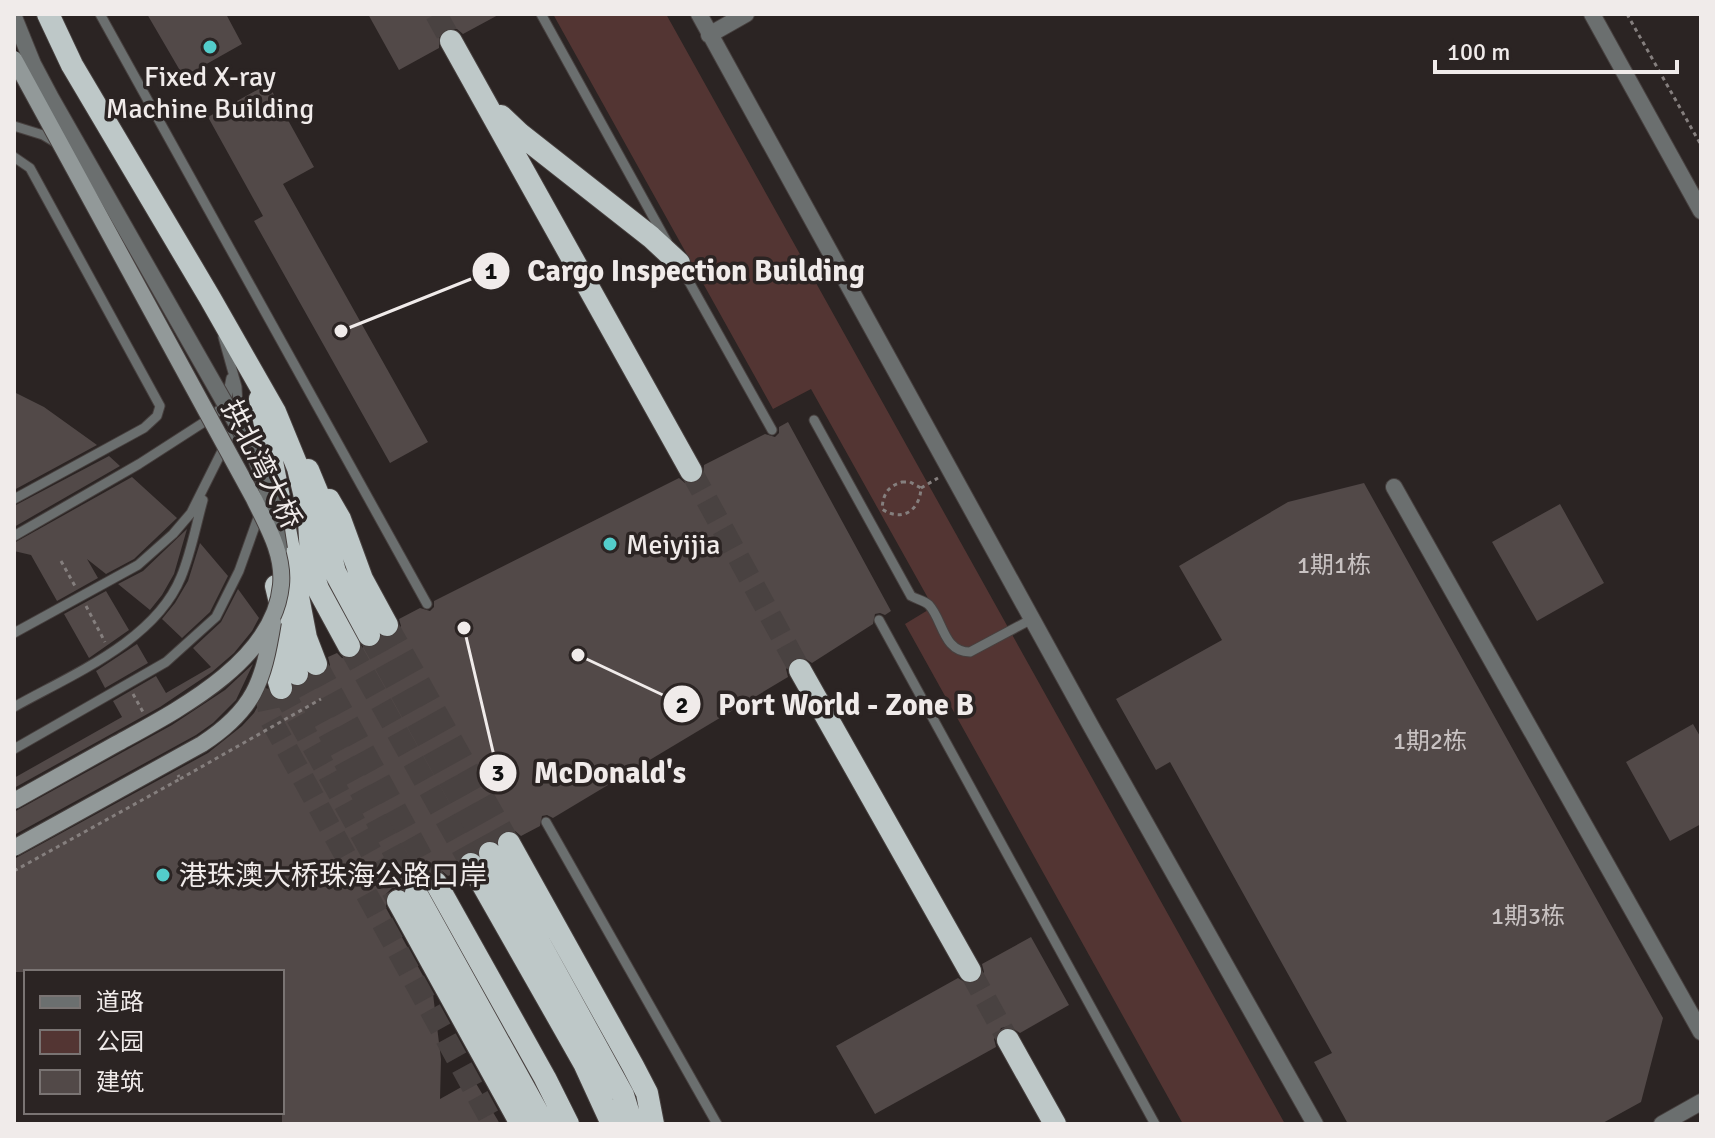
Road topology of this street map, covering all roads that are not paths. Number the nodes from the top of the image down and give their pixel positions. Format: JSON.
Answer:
{"nodes":[{"id":1,"x":48,"y":14,"type":"edge"},
{"id":2,"x":100,"y":14,"type":"edge"},
{"id":3,"x":541,"y":14,"type":"edge"},
{"id":4,"x":699,"y":14,"type":"edge"},
{"id":5,"x":746,"y":14,"type":"edge"},
{"id":6,"x":1592,"y":14,"type":"edge"},
{"id":7,"x":14,"y":17,"type":"edge"},
{"id":8,"x":709,"y":35,"type":"junction"},
{"id":9,"x":451,"y":41,"type":"tunnel mouth"},
{"id":10,"x":14,"y":59,"type":"edge"},
{"id":11,"x":480,"y":93,"type":"junction"},
{"id":12,"x":14,"y":126,"type":"edge"},
{"id":13,"x":14,"y":157,"type":"edge"},
{"id":14,"x":96,"y":179,"type":"junction"},
{"id":15,"x":1701,"y":211,"type":"edge"},
{"id":16,"x":679,"y":263,"type":"junction"},
{"id":17,"x":210,"y":298,"type":"junction"},
{"id":18,"x":231,"y":364,"type":"junction"},
{"id":19,"x":268,"y":412,"type":"junction"},
{"id":20,"x":814,"y":420,"type":"dead end"},
{"id":21,"x":772,"y":430,"type":"dead end"},
{"id":22,"x":691,"y":471,"type":"tunnel mouth"},
{"id":23,"x":271,"y":484,"type":"junction"},
{"id":24,"x":207,"y":485,"type":"junction"},
{"id":25,"x":1394,"y":487,"type":"dead end"},
{"id":26,"x":14,"y":499,"type":"edge"},
{"id":27,"x":14,"y":536,"type":"edge"},
{"id":28,"x":280,"y":558,"type":"junction"},
{"id":29,"x":427,"y":604,"type":"dead end"},
{"id":30,"x":274,"y":617,"type":"junction"},
{"id":31,"x":1032,"y":619,"type":"junction"},
{"id":32,"x":879,"y":620,"type":"dead end"},
{"id":33,"x":14,"y":633,"type":"edge"},
{"id":34,"x":800,"y":670,"type":"tunnel mouth"},
{"id":35,"x":14,"y":707,"type":"edge"},
{"id":36,"x":14,"y":749,"type":"edge"},
{"id":37,"x":14,"y":801,"type":"edge"},
{"id":38,"x":546,"y":822,"type":"dead end"},
{"id":39,"x":14,"y":848,"type":"edge"},
{"id":40,"x":490,"y":853,"type":"junction"},
{"id":41,"x":417,"y":893,"type":"junction"},
{"id":42,"x":970,"y":971,"type":"tunnel mouth"},
{"id":43,"x":1701,"y":1032,"type":"edge"},
{"id":44,"x":1008,"y":1040,"type":"tunnel mouth"},
{"id":45,"x":1701,"y":1102,"type":"edge"},
{"id":46,"x":521,"y":1124,"type":"edge"},
{"id":47,"x":544,"y":1124,"type":"edge"},
{"id":48,"x":568,"y":1124,"type":"edge"},
{"id":49,"x":612,"y":1124,"type":"edge"},
{"id":50,"x":632,"y":1124,"type":"edge"},
{"id":51,"x":653,"y":1124,"type":"edge"},
{"id":52,"x":717,"y":1124,"type":"edge"},
{"id":53,"x":1055,"y":1124,"type":"edge"},
{"id":54,"x":1155,"y":1124,"type":"edge"},
{"id":55,"x":1315,"y":1124,"type":"edge"},
{"id":56,"x":1662,"y":1124,"type":"edge"}],
"edges":[{"from":1,"to":17,"type":"highway"},
{"from":2,"to":29,"type":"lane"},
{"from":3,"to":16,"type":"lane"},
{"from":4,"to":8,"type":"street"},
{"from":5,"to":8,"type":"street"},
{"from":6,"to":15,"type":"street"},
{"from":7,"to":14,"type":"street","bridge":true},
{"from":8,"to":31,"type":"street"},
{"from":9,"to":11,"type":"highway"},
{"from":10,"to":28,"type":"main road","name":"拱北湾大桥","bridge":true},
{"from":11,"to":16,"type":"highway"},
{"from":11,"to":22,"type":"highway"},
{"from":12,"to":14,"type":"lane"},
{"from":13,"to":26,"type":"lane"},
{"from":14,"to":28,"type":"street","bridge":true},
{"from":16,"to":21,"type":"lane"},
{"from":17,"to":18,"type":"lane"},
{"from":17,"to":19,"type":"highway"},
{"from":18,"to":24,"type":"lane"},
{"from":18,"to":27,"type":"lane"},
{"from":19,"to":19,"type":"highway"},
{"from":19,"to":23,"type":"highway"},
{"from":19,"to":23,"type":"highway"},
{"from":20,"to":31,"type":"lane"},
{"from":23,"to":36,"type":"lane"},
{"from":24,"to":33,"type":"lane"},
{"from":24,"to":35,"type":"lane"},
{"from":25,"to":43,"type":"street"},
{"from":28,"to":30,"type":"main road","name":"拱北湾大桥","bridge":true},
{"from":30,"to":37,"type":"main road","name":"拱北湾大桥","bridge":true},
{"from":30,"to":39,"type":"main road","bridge":true},
{"from":31,"to":55,"type":"street"},
{"from":32,"to":54,"type":"lane"},
{"from":34,"to":42,"type":"highway"},
{"from":38,"to":52,"type":"lane"},
{"from":40,"to":49,"type":"highway"},
{"from":40,"to":50,"type":"highway"},
{"from":40,"to":51,"type":"highway"},
{"from":41,"to":46,"type":"highway"},
{"from":41,"to":47,"type":"highway"},
{"from":41,"to":48,"type":"highway"},
{"from":44,"to":53,"type":"highway"},
{"from":45,"to":56,"type":"street"}]}
